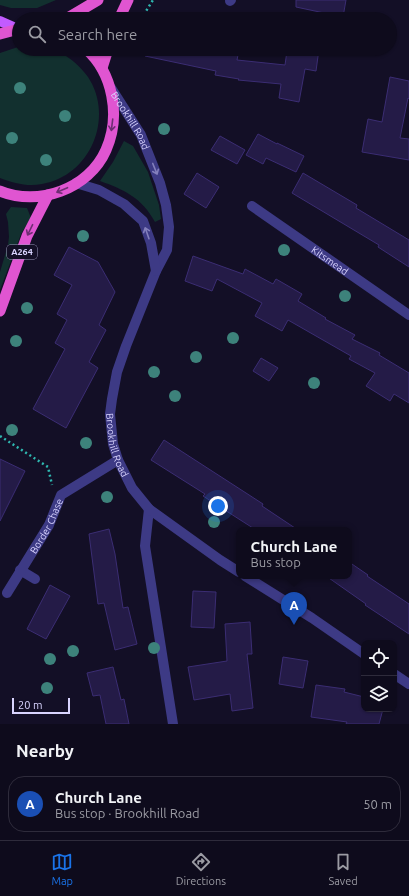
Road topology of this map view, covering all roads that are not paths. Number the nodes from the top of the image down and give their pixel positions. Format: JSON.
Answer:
{"nodes":[{"id":1,"x":98,"y":0,"type":"edge"},
{"id":2,"x":128,"y":0,"type":"edge"},
{"id":3,"x":78,"y":12,"type":"edge"},
{"id":4,"x":122,"y":12,"type":"edge"},
{"id":5,"x":0,"y":21,"type":"edge"},
{"id":6,"x":12,"y":26,"type":"edge"},
{"id":7,"x":12,"y":31,"type":"edge"},
{"id":8,"x":0,"y":34,"type":"edge"},
{"id":9,"x":92,"y":56,"type":"edge"},
{"id":10,"x":106,"y":56,"type":"edge"},
{"id":11,"x":102,"y":68,"type":"junction"},
{"id":12,"x":110,"y":86,"type":"junction"},
{"id":13,"x":76,"y":183,"type":"junction"},
{"id":14,"x":0,"y":191,"type":"edge"},
{"id":15,"x":48,"y":195,"type":"junction"},
{"id":16,"x":252,"y":206,"type":"dead end"},
{"id":17,"x":156,"y":271,"type":"junction"},
{"id":18,"x":0,"y":311,"type":"edge"},
{"id":19,"x":409,"y":315,"type":"edge"},
{"id":20,"x":118,"y":460,"type":"junction"},
{"id":21,"x":149,"y":509,"type":"junction"},
{"id":22,"x":20,"y":570,"type":"junction"},
{"id":23,"x":236,"y":570,"type":"edge"},
{"id":24,"x":35,"y":579,"type":"dead end"},
{"id":25,"x":250,"y":579,"type":"edge"},
{"id":26,"x":7,"y":592,"type":"dead end"},
{"id":27,"x":361,"y":652,"type":"edge"},
{"id":28,"x":397,"y":676,"type":"edge"},
{"id":29,"x":409,"y":684,"type":"edge"},
{"id":30,"x":173,"y":724,"type":"edge"}],
"edges":[{"from":1,"to":3,"type":"highway"},
{"from":2,"to":4,"type":"highway"},
{"from":5,"to":6,"type":"main road"},
{"from":7,"to":8,"type":"highway"},
{"from":9,"to":11,"type":"highway"},
{"from":10,"to":11,"type":"highway"},
{"from":11,"to":12,"type":"highway"},
{"from":12,"to":13,"type":"highway","one_way":true},
{"from":12,"to":17,"type":"street","name":"Brookhill Road","one_way":true},
{"from":13,"to":15,"type":"highway","one_way":true},
{"from":17,"to":13,"type":"street","one_way":true},
{"from":14,"to":15,"type":"highway"},
{"from":15,"to":18,"type":"highway","number":"A264","one_way":true},
{"from":16,"to":19,"type":"street","name":"Kitsmead"},
{"from":17,"to":20,"type":"street","name":"Brookhill Road"},
{"from":20,"to":21,"type":"street","name":"Brookhill Road"},
{"from":20,"to":22,"type":"street","name":"Border Chase"},
{"from":21,"to":23,"type":"street","name":"Brookhill Road"},
{"from":21,"to":30,"type":"street"},
{"from":22,"to":24,"type":"street"},
{"from":22,"to":26,"type":"street","name":"Border Chase"},
{"from":25,"to":27,"type":"street"},
{"from":28,"to":29,"type":"street"}]}
